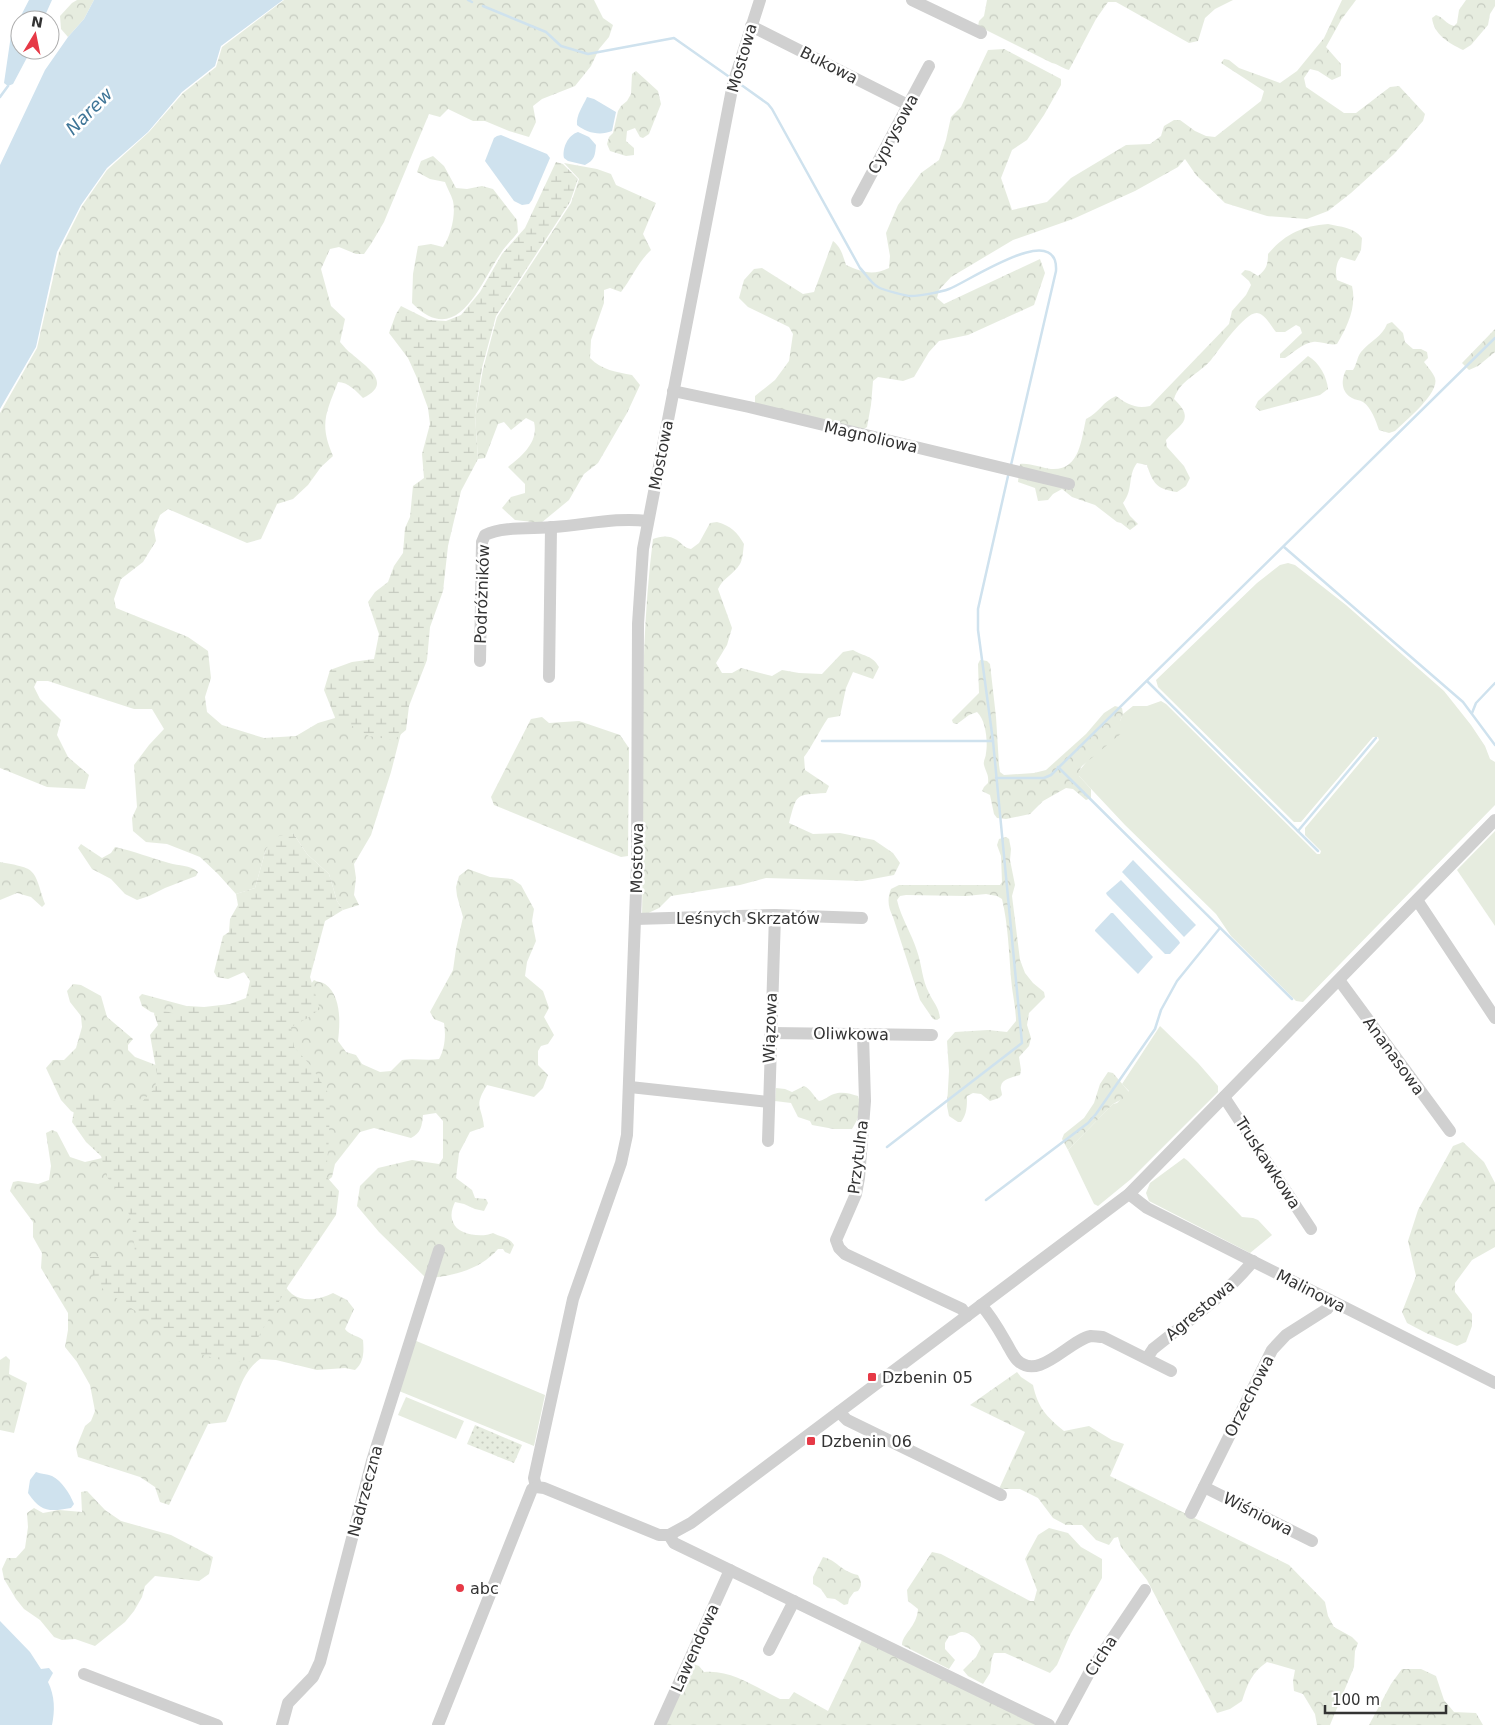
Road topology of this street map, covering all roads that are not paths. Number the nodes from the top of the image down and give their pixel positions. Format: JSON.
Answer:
{"nodes":[{"id":1,"x":760,"y":0,"type":"edge"},
{"id":2,"x":912,"y":0,"type":"edge"},
{"id":3,"x":751,"y":26,"type":"junction"},
{"id":4,"x":981,"y":33,"type":"dead end"},
{"id":5,"x":929,"y":66,"type":"dead end"},
{"id":6,"x":908,"y":105,"type":"junction"},
{"id":7,"x":857,"y":201,"type":"dead end"},
{"id":8,"x":673,"y":391,"type":"junction"},
{"id":9,"x":1069,"y":484,"type":"dead end"},
{"id":10,"x":648,"y":521,"type":"junction"},
{"id":11,"x":552,"y":527,"type":"junction"},
{"id":12,"x":480,"y":661,"type":"dead end"},
{"id":13,"x":548,"y":676,"type":"dead end"},
{"id":14,"x":1495,"y":820,"type":"edge"},
{"id":15,"x":1417,"y":900,"type":"junction"},
{"id":16,"x":775,"y":915,"type":"junction"},
{"id":17,"x":862,"y":918,"type":"dead end"},
{"id":18,"x":635,"y":919,"type":"junction"},
{"id":19,"x":1339,"y":980,"type":"junction"},
{"id":20,"x":1495,"y":1018,"type":"edge"},
{"id":21,"x":770,"y":1033,"type":"junction"},
{"id":22,"x":863,"y":1035,"type":"junction"},
{"id":23,"x":932,"y":1035,"type":"dead end"},
{"id":24,"x":630,"y":1087,"type":"junction"},
{"id":25,"x":1224,"y":1097,"type":"junction"},
{"id":26,"x":768,"y":1102,"type":"junction"},
{"id":27,"x":1450,"y":1131,"type":"dead end"},
{"id":28,"x":768,"y":1141,"type":"dead end"},
{"id":29,"x":1129,"y":1194,"type":"junction"},
{"id":30,"x":1311,"y":1229,"type":"dead end"},
{"id":31,"x":438,"y":1250,"type":"dead end"},
{"id":32,"x":1253,"y":1261,"type":"junction"},
{"id":33,"x":1333,"y":1302,"type":"junction"},
{"id":34,"x":981,"y":1305,"type":"junction"},
{"id":35,"x":967,"y":1316,"type":"junction"},
{"id":36,"x":1147,"y":1358,"type":"junction"},
{"id":37,"x":1171,"y":1371,"type":"dead end"},
{"id":38,"x":1495,"y":1383,"type":"edge"},
{"id":39,"x":839,"y":1412,"type":"junction"},
{"id":40,"x":536,"y":1487,"type":"junction"},
{"id":41,"x":1204,"y":1487,"type":"junction"},
{"id":42,"x":1001,"y":1495,"type":"dead end"},
{"id":43,"x":1191,"y":1513,"type":"dead end"},
{"id":44,"x":669,"y":1535,"type":"junction"},
{"id":45,"x":1312,"y":1541,"type":"dead end"},
{"id":46,"x":730,"y":1570,"type":"junction"},
{"id":47,"x":1145,"y":1590,"type":"dead end"},
{"id":48,"x":794,"y":1601,"type":"junction"},
{"id":49,"x":769,"y":1650,"type":"dead end"},
{"id":50,"x":84,"y":1674,"type":"dead end"},
{"id":51,"x":217,"y":1725,"type":"edge"},
{"id":52,"x":282,"y":1725,"type":"edge"},
{"id":53,"x":438,"y":1725,"type":"edge"},
{"id":54,"x":660,"y":1725,"type":"edge"},
{"id":55,"x":1049,"y":1725,"type":"edge"},
{"id":56,"x":1061,"y":1725,"type":"edge"}],
"edges":[{"from":1,"to":3,"type":"street","name":"Mostowa"},
{"from":2,"to":4,"type":"street"},
{"from":3,"to":6,"type":"street","name":"Bukowa"},
{"from":3,"to":8,"type":"street","name":"Mostowa"},
{"from":5,"to":6,"type":"street","name":"Cyprysowa"},
{"from":6,"to":7,"type":"street","name":"Cyprysowa"},
{"from":8,"to":9,"type":"street","name":"Magnoliowa"},
{"from":8,"to":10,"type":"street","name":"Mostowa"},
{"from":10,"to":11,"type":"street","name":"Podróżników"},
{"from":10,"to":18,"type":"street","name":"Mostowa"},
{"from":11,"to":12,"type":"street","name":"Podróżników"},
{"from":11,"to":13,"type":"street"},
{"from":14,"to":15,"type":"street"},
{"from":15,"to":19,"type":"street"},
{"from":15,"to":20,"type":"street"},
{"from":16,"to":17,"type":"street","name":"Leśnych Skrzatów"},
{"from":16,"to":18,"type":"street","name":"Leśnych Skrzatów"},
{"from":16,"to":21,"type":"street","name":"Wiązowa"},
{"from":18,"to":24,"type":"street","name":"Mostowa"},
{"from":19,"to":25,"type":"street"},
{"from":19,"to":27,"type":"street","name":"Ananasowa"},
{"from":21,"to":22,"type":"street","name":"Oliwkowa"},
{"from":21,"to":26,"type":"street","name":"Wiązowa"},
{"from":22,"to":23,"type":"street","name":"Oliwkowa"},
{"from":22,"to":35,"type":"street","name":"Przytulna"},
{"from":24,"to":26,"type":"street"},
{"from":24,"to":40,"type":"street","name":"Mostowa"},
{"from":25,"to":29,"type":"street"},
{"from":25,"to":30,"type":"street","name":"Truskawkowa"},
{"from":26,"to":28,"type":"street","name":"Wiązowa"},
{"from":29,"to":32,"type":"street","name":"Malinowa"},
{"from":29,"to":34,"type":"street"},
{"from":31,"to":52,"type":"street","name":"Nadrzeczna"},
{"from":32,"to":33,"type":"street","name":"Malinowa"},
{"from":32,"to":36,"type":"street","name":"Agrestowa"},
{"from":33,"to":38,"type":"street","name":"Malinowa"},
{"from":33,"to":41,"type":"street","name":"Orzechowa"},
{"from":34,"to":35,"type":"street"},
{"from":34,"to":36,"type":"street"},
{"from":35,"to":39,"type":"street"},
{"from":36,"to":37,"type":"street"},
{"from":39,"to":42,"type":"street"},
{"from":39,"to":44,"type":"street"},
{"from":40,"to":44,"type":"street"},
{"from":40,"to":53,"type":"street"},
{"from":41,"to":43,"type":"street","name":"Orzechowa"},
{"from":41,"to":45,"type":"street","name":"Wiśniowa"},
{"from":44,"to":46,"type":"street"},
{"from":46,"to":48,"type":"street"},
{"from":46,"to":54,"type":"street","name":"Lawendowa"},
{"from":47,"to":56,"type":"street","name":"Cicha"},
{"from":48,"to":49,"type":"street"},
{"from":48,"to":55,"type":"street"},
{"from":50,"to":51,"type":"street"}]}
